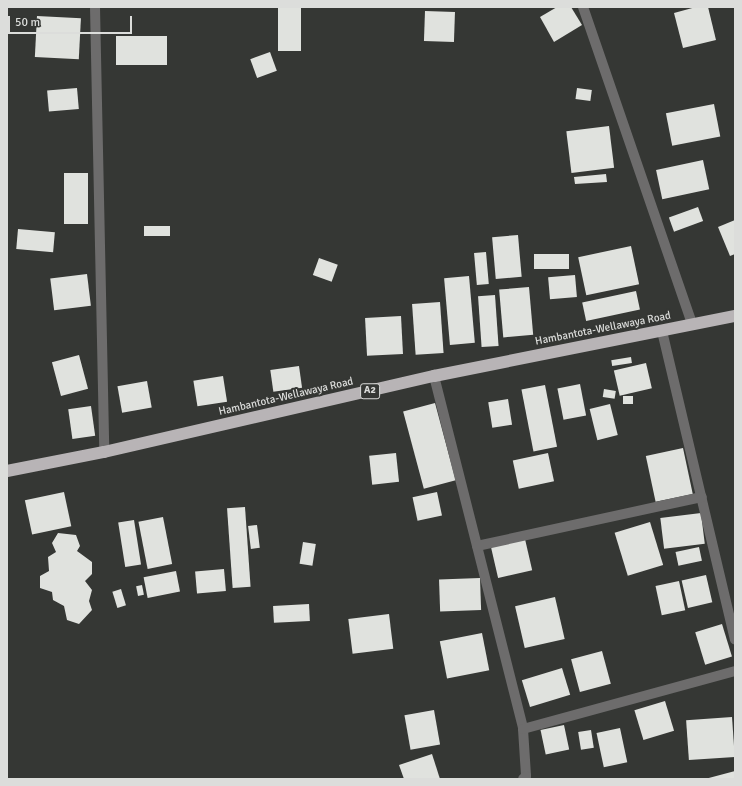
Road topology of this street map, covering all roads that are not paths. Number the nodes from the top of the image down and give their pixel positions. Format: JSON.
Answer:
{"nodes":[{"id":1,"x":95,"y":7,"type":"edge"},
{"id":2,"x":583,"y":7,"type":"edge"},
{"id":3,"x":735,"y":316,"type":"edge"},
{"id":4,"x":692,"y":324,"type":"junction"},
{"id":5,"x":662,"y":331,"type":"junction"},
{"id":6,"x":434,"y":376,"type":"junction"},
{"id":7,"x":104,"y":452,"type":"junction"},
{"id":8,"x":7,"y":471,"type":"edge"},
{"id":9,"x":702,"y":498,"type":"junction"},
{"id":10,"x":477,"y":546,"type":"junction"},
{"id":11,"x":735,"y":639,"type":"edge"},
{"id":12,"x":735,"y":671,"type":"edge"},
{"id":13,"x":523,"y":729,"type":"junction"},
{"id":14,"x":523,"y":779,"type":"edge"}],
"edges":[{"from":1,"to":7,"type":"street"},
{"from":2,"to":4,"type":"street"},
{"from":3,"to":4,"type":"highway","name":"Hambantota-Wellawaya Road","number":"A2"},
{"from":4,"to":5,"type":"highway","name":"Hambantota-Wellawaya Road","number":"A2"},
{"from":5,"to":6,"type":"highway","name":"Hambantota-Wellawaya Road","number":"A2"},
{"from":5,"to":9,"type":"street"},
{"from":6,"to":7,"type":"highway","name":"Hambantota-Wellawaya Road","number":"A2"},
{"from":6,"to":10,"type":"street"},
{"from":7,"to":8,"type":"highway","name":"Hambantota-Wellawaya Road","number":"A2"},
{"from":9,"to":10,"type":"street"},
{"from":9,"to":11,"type":"street"},
{"from":10,"to":13,"type":"street"},
{"from":12,"to":13,"type":"street"},
{"from":13,"to":14,"type":"street"}]}
